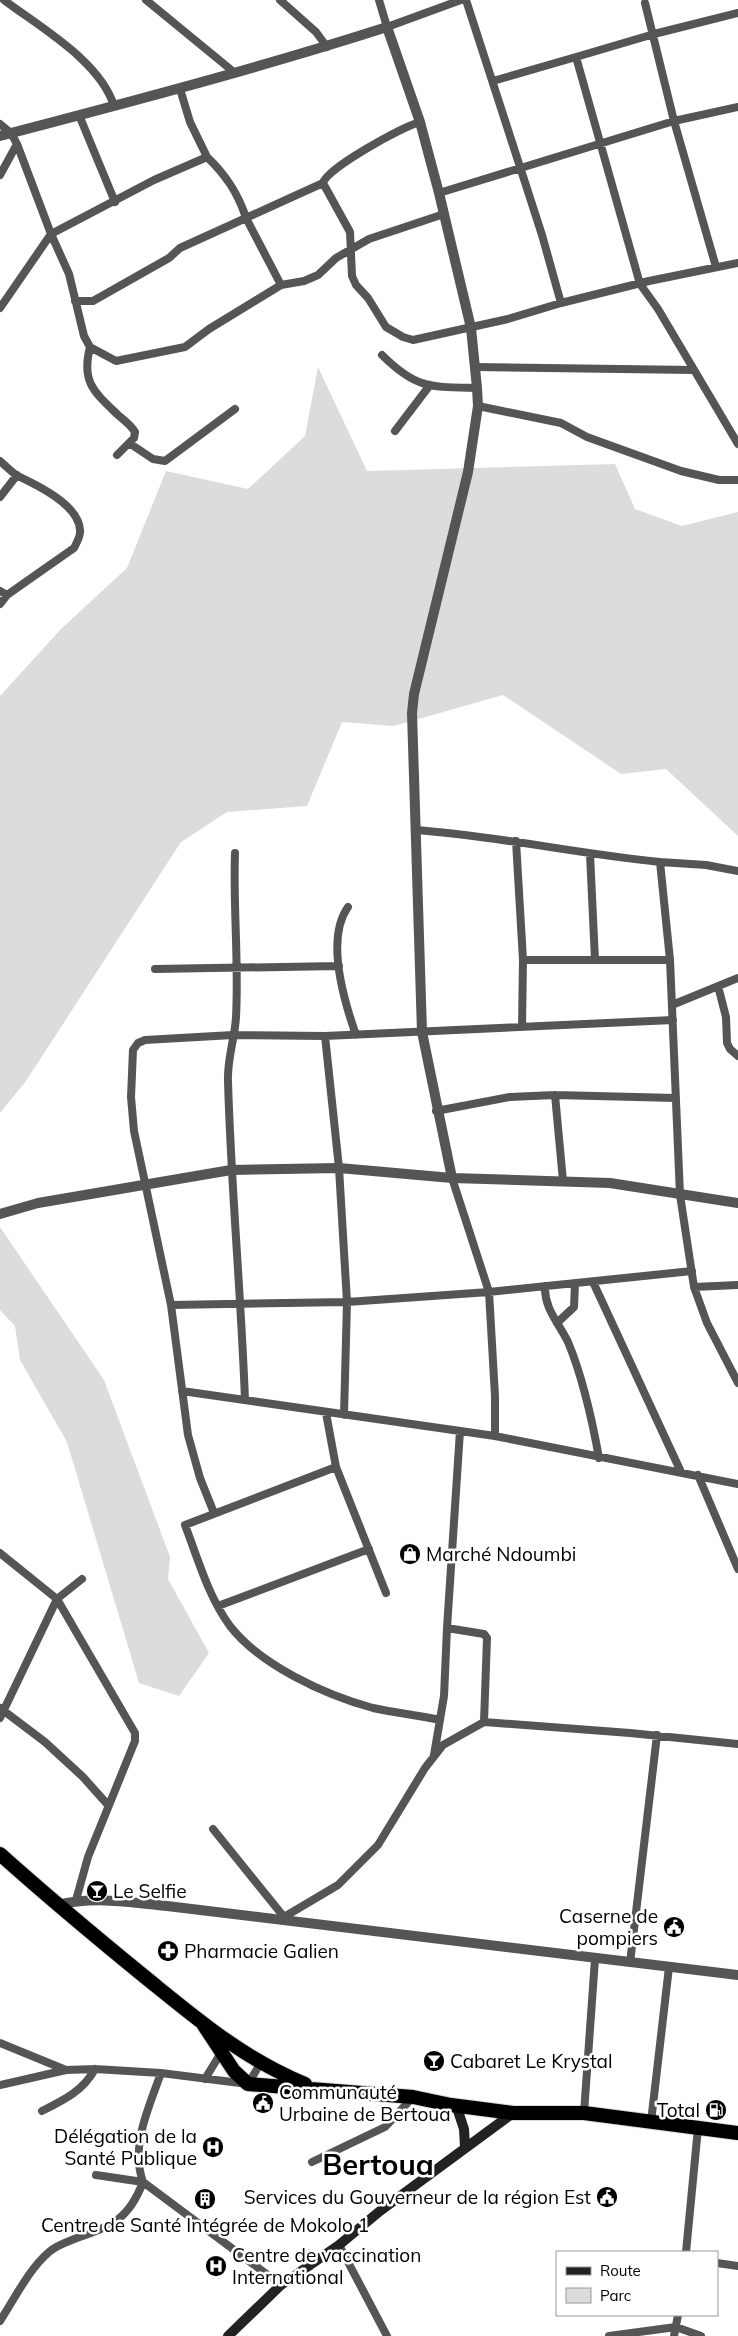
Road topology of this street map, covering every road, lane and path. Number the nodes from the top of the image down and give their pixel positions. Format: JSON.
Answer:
{"nodes":[{"id":1,"x":4,"y":0,"type":"edge"},
{"id":2,"x":146,"y":0,"type":"edge"},
{"id":3,"x":280,"y":0,"type":"edge"},
{"id":4,"x":379,"y":0,"type":"edge"},
{"id":5,"x":461,"y":0,"type":"edge"},
{"id":6,"x":466,"y":0,"type":"edge"},
{"id":7,"x":645,"y":3,"type":"dead end"},
{"id":8,"x":738,"y":13,"type":"edge"},
{"id":9,"x":388,"y":28,"type":"junction"},
{"id":10,"x":654,"y":34,"type":"junction"},
{"id":11,"x":327,"y":48,"type":"junction"},
{"id":12,"x":576,"y":58,"type":"junction"},
{"id":13,"x":235,"y":73,"type":"junction"},
{"id":14,"x":493,"y":81,"type":"junction"},
{"id":15,"x":180,"y":89,"type":"junction"},
{"id":16,"x":114,"y":106,"type":"junction"},
{"id":17,"x":738,"y":107,"type":"edge"},
{"id":18,"x":78,"y":115,"type":"junction"},
{"id":19,"x":674,"y":121,"type":"junction"},
{"id":20,"x":420,"y":122,"type":"junction"},
{"id":21,"x":0,"y":124,"type":"edge"},
{"id":22,"x":11,"y":133,"type":"junction"},
{"id":23,"x":0,"y":136,"type":"edge"},
{"id":24,"x":600,"y":142,"type":"junction"},
{"id":25,"x":17,"y":144,"type":"junction"},
{"id":26,"x":207,"y":157,"type":"junction"},
{"id":27,"x":519,"y":169,"type":"junction"},
{"id":28,"x":0,"y":175,"type":"edge"},
{"id":29,"x":323,"y":183,"type":"junction"},
{"id":30,"x":439,"y":193,"type":"junction"},
{"id":31,"x":115,"y":202,"type":"junction"},
{"id":32,"x":444,"y":214,"type":"junction"},
{"id":33,"x":246,"y":218,"type":"junction"},
{"id":34,"x":51,"y":234,"type":"junction"},
{"id":35,"x":352,"y":249,"type":"junction"},
{"id":36,"x":738,"y":263,"type":"edge"},
{"id":37,"x":716,"y":267,"type":"junction"},
{"id":38,"x":640,"y":284,"type":"junction"},
{"id":39,"x":281,"y":285,"type":"junction"},
{"id":40,"x":75,"y":301,"type":"junction"},
{"id":41,"x":561,"y":303,"type":"junction"},
{"id":42,"x":0,"y":308,"type":"edge"},
{"id":43,"x":471,"y":328,"type":"junction"},
{"id":44,"x":90,"y":347,"type":"junction"},
{"id":45,"x":382,"y":355,"type":"dead end"},
{"id":46,"x":475,"y":368,"type":"junction"},
{"id":47,"x":694,"y":370,"type":"junction"},
{"id":48,"x":430,"y":385,"type":"junction"},
{"id":49,"x":477,"y":388,"type":"junction"},
{"id":50,"x":478,"y":406,"type":"junction"},
{"id":51,"x":235,"y":410,"type":"dead end"},
{"id":52,"x":395,"y":431,"type":"dead end"},
{"id":53,"x":129,"y":443,"type":"junction"},
{"id":54,"x":738,"y":444,"type":"edge"},
{"id":55,"x":117,"y":455,"type":"dead end"},
{"id":56,"x":0,"y":461,"type":"edge"},
{"id":57,"x":17,"y":475,"type":"junction"},
{"id":58,"x":738,"y":480,"type":"edge"},
{"id":59,"x":0,"y":497,"type":"edge"},
{"id":60,"x":4,"y":593,"type":"edge"},
{"id":61,"x":0,"y":604,"type":"edge"},
{"id":62,"x":416,"y":830,"type":"junction"},
{"id":63,"x":516,"y":841,"type":"junction"},
{"id":64,"x":235,"y":853,"type":"dead end"},
{"id":65,"x":590,"y":854,"type":"junction"},
{"id":66,"x":660,"y":862,"type":"junction"},
{"id":67,"x":738,"y":871,"type":"edge"},
{"id":68,"x":348,"y":907,"type":"dead end"},
{"id":69,"x":523,"y":960,"type":"junction"},
{"id":70,"x":595,"y":960,"type":"junction"},
{"id":71,"x":670,"y":960,"type":"junction"},
{"id":72,"x":339,"y":966,"type":"junction"},
{"id":73,"x":236,"y":968,"type":"junction"},
{"id":74,"x":155,"y":969,"type":"dead end"},
{"id":75,"x":738,"y":978,"type":"edge"},
{"id":76,"x":718,"y":986,"type":"junction"},
{"id":77,"x":672,"y":1005,"type":"junction"},
{"id":78,"x":673,"y":1020,"type":"junction"},
{"id":79,"x":522,"y":1027,"type":"junction"},
{"id":80,"x":422,"y":1032,"type":"junction"},
{"id":81,"x":233,"y":1035,"type":"junction"},
{"id":82,"x":356,"y":1035,"type":"junction"},
{"id":83,"x":325,"y":1036,"type":"junction"},
{"id":84,"x":738,"y":1056,"type":"edge"},
{"id":85,"x":555,"y":1095,"type":"junction"},
{"id":86,"x":676,"y":1098,"type":"junction"},
{"id":87,"x":436,"y":1111,"type":"junction"},
{"id":88,"x":339,"y":1168,"type":"junction"},
{"id":89,"x":231,"y":1170,"type":"junction"},
{"id":90,"x":452,"y":1178,"type":"junction"},
{"id":91,"x":563,"y":1181,"type":"junction"},
{"id":92,"x":145,"y":1184,"type":"junction"},
{"id":93,"x":680,"y":1195,"type":"junction"},
{"id":94,"x":738,"y":1203,"type":"edge"},
{"id":95,"x":0,"y":1214,"type":"edge"},
{"id":96,"x":692,"y":1271,"type":"junction"},
{"id":97,"x":593,"y":1282,"type":"junction"},
{"id":98,"x":575,"y":1284,"type":"junction"},
{"id":99,"x":738,"y":1285,"type":"edge"},
{"id":100,"x":545,"y":1286,"type":"junction"},
{"id":101,"x":694,"y":1287,"type":"junction"},
{"id":102,"x":489,"y":1292,"type":"junction"},
{"id":103,"x":347,"y":1302,"type":"junction"},
{"id":104,"x":242,"y":1303,"type":"junction"},
{"id":105,"x":171,"y":1304,"type":"junction"},
{"id":106,"x":557,"y":1323,"type":"junction"},
{"id":107,"x":738,"y":1383,"type":"edge"},
{"id":108,"x":182,"y":1391,"type":"junction"},
{"id":109,"x":245,"y":1400,"type":"junction"},
{"id":110,"x":326,"y":1413,"type":"junction"},
{"id":111,"x":344,"y":1415,"type":"junction"},
{"id":112,"x":460,"y":1431,"type":"junction"},
{"id":113,"x":495,"y":1436,"type":"junction"},
{"id":114,"x":599,"y":1458,"type":"junction"},
{"id":115,"x":336,"y":1466,"type":"junction"},
{"id":116,"x":681,"y":1472,"type":"junction"},
{"id":117,"x":698,"y":1476,"type":"junction"},
{"id":118,"x":738,"y":1484,"type":"edge"},
{"id":119,"x":214,"y":1513,"type":"junction"},
{"id":120,"x":369,"y":1549,"type":"junction"},
{"id":121,"x":0,"y":1552,"type":"edge"},
{"id":122,"x":738,"y":1569,"type":"edge"},
{"id":123,"x":82,"y":1579,"type":"dead end"},
{"id":124,"x":386,"y":1593,"type":"dead end"},
{"id":125,"x":57,"y":1599,"type":"junction"},
{"id":126,"x":218,"y":1606,"type":"junction"},
{"id":127,"x":447,"y":1628,"type":"junction"},
{"id":128,"x":1,"y":1713,"type":"edge"},
{"id":129,"x":440,"y":1720,"type":"junction"},
{"id":130,"x":484,"y":1722,"type":"junction"},
{"id":131,"x":657,"y":1736,"type":"junction"},
{"id":132,"x":738,"y":1744,"type":"edge"},
{"id":133,"x":434,"y":1757,"type":"junction"},
{"id":134,"x":108,"y":1805,"type":"junction"},
{"id":135,"x":214,"y":1829,"type":"dead end"},
{"id":136,"x":0,"y":1854,"type":"edge"},
{"id":137,"x":76,"y":1900,"type":"junction"},
{"id":138,"x":57,"y":1905,"type":"junction"},
{"id":139,"x":285,"y":1919,"type":"junction"},
{"id":140,"x":596,"y":1959,"type":"junction"},
{"id":141,"x":630,"y":1963,"type":"junction"},
{"id":142,"x":669,"y":1967,"type":"junction"},
{"id":143,"x":738,"y":1974,"type":"edge"},
{"id":144,"x":0,"y":2043,"type":"edge"},
{"id":145,"x":226,"y":2048,"type":"junction"},
{"id":146,"x":260,"y":2064,"type":"junction"},
{"id":147,"x":95,"y":2069,"type":"junction"},
{"id":148,"x":66,"y":2070,"type":"junction"},
{"id":149,"x":161,"y":2073,"type":"junction"},
{"id":150,"x":205,"y":2079,"type":"junction"},
{"id":151,"x":248,"y":2084,"type":"junction"},
{"id":152,"x":0,"y":2085,"type":"edge"},
{"id":153,"x":317,"y":2089,"type":"junction"},
{"id":154,"x":413,"y":2097,"type":"junction"},
{"id":155,"x":451,"y":2105,"type":"junction"},
{"id":156,"x":42,"y":2111,"type":"dead end"},
{"id":157,"x":513,"y":2113,"type":"junction"},
{"id":158,"x":584,"y":2114,"type":"junction"},
{"id":159,"x":651,"y":2122,"type":"junction"},
{"id":160,"x":698,"y":2128,"type":"junction"},
{"id":161,"x":738,"y":2133,"type":"edge"},
{"id":162,"x":465,"y":2146,"type":"junction"},
{"id":163,"x":312,"y":2162,"type":"dead end"},
{"id":164,"x":96,"y":2175,"type":"dead end"},
{"id":165,"x":143,"y":2182,"type":"junction"},
{"id":166,"x":339,"y":2245,"type":"junction"},
{"id":167,"x":686,"y":2251,"type":"edge"},
{"id":168,"x":718,"y":2264,"type":"edge"},
{"id":169,"x":738,"y":2266,"type":"edge"},
{"id":170,"x":282,"y":2285,"type":"junction"},
{"id":171,"x":678,"y":2316,"type":"edge"},
{"id":172,"x":0,"y":2320,"type":"edge"},
{"id":173,"x":676,"y":2327,"type":"junction"},
{"id":174,"x":228,"y":2336,"type":"edge"},
{"id":175,"x":386,"y":2336,"type":"edge"},
{"id":176,"x":609,"y":2336,"type":"edge"},
{"id":177,"x":674,"y":2336,"type":"edge"},
{"id":178,"x":701,"y":2336,"type":"edge"}],
"edges":[{"from":1,"to":16,"type":"street"},
{"from":2,"to":13,"type":"street"},
{"from":3,"to":11,"type":"street"},
{"from":4,"to":9,"type":"street"},
{"from":5,"to":9,"type":"street"},
{"from":6,"to":14,"type":"street"},
{"from":7,"to":10,"type":"street"},
{"from":8,"to":10,"type":"street"},
{"from":9,"to":11,"type":"street"},
{"from":9,"to":20,"type":"street"},
{"from":10,"to":12,"type":"street"},
{"from":10,"to":19,"type":"street"},
{"from":11,"to":13,"type":"street"},
{"from":12,"to":14,"type":"street"},
{"from":12,"to":24,"type":"street"},
{"from":13,"to":15,"type":"street"},
{"from":14,"to":27,"type":"street"},
{"from":15,"to":16,"type":"street"},
{"from":15,"to":26,"type":"street"},
{"from":16,"to":18,"type":"street"},
{"from":17,"to":19,"type":"street"},
{"from":18,"to":22,"type":"street"},
{"from":18,"to":31,"type":"street"},
{"from":19,"to":24,"type":"street"},
{"from":19,"to":37,"type":"street"},
{"from":20,"to":29,"type":"street"},
{"from":20,"to":30,"type":"street"},
{"from":21,"to":22,"type":"street"},
{"from":22,"to":23,"type":"street"},
{"from":22,"to":25,"type":"street"},
{"from":24,"to":27,"type":"street"},
{"from":24,"to":38,"type":"street"},
{"from":25,"to":28,"type":"street"},
{"from":25,"to":34,"type":"street"},
{"from":26,"to":31,"type":"street"},
{"from":26,"to":33,"type":"street"},
{"from":27,"to":30,"type":"street"},
{"from":27,"to":41,"type":"street"},
{"from":29,"to":33,"type":"street"},
{"from":29,"to":35,"type":"street"},
{"from":30,"to":32,"type":"street"},
{"from":31,"to":34,"type":"street"},
{"from":32,"to":35,"type":"street"},
{"from":32,"to":43,"type":"street"},
{"from":33,"to":39,"type":"street"},
{"from":33,"to":40,"type":"street"},
{"from":34,"to":40,"type":"street"},
{"from":34,"to":42,"type":"street"},
{"from":35,"to":39,"type":"street"},
{"from":35,"to":43,"type":"street"},
{"from":36,"to":37,"type":"street"},
{"from":37,"to":38,"type":"street"},
{"from":38,"to":41,"type":"street"},
{"from":38,"to":47,"type":"street"},
{"from":39,"to":44,"type":"street"},
{"from":40,"to":44,"type":"street"},
{"from":41,"to":43,"type":"street"},
{"from":43,"to":46,"type":"street"},
{"from":44,"to":53,"type":"street"},
{"from":45,"to":48,"type":"street"},
{"from":46,"to":47,"type":"street"},
{"from":46,"to":49,"type":"street"},
{"from":47,"to":54,"type":"street"},
{"from":48,"to":49,"type":"street"},
{"from":48,"to":52,"type":"street"},
{"from":49,"to":50,"type":"street"},
{"from":50,"to":58,"type":"street"},
{"from":50,"to":62,"type":"street"},
{"from":51,"to":53,"type":"street"},
{"from":53,"to":55,"type":"street"},
{"from":56,"to":57,"type":"street"},
{"from":57,"to":59,"type":"street"},
{"from":57,"to":60,"type":"street"},
{"from":60,"to":61,"type":"street"},
{"from":62,"to":63,"type":"street"},
{"from":62,"to":80,"type":"street"},
{"from":63,"to":65,"type":"street"},
{"from":63,"to":69,"type":"street"},
{"from":64,"to":73,"type":"street"},
{"from":65,"to":66,"type":"street"},
{"from":65,"to":70,"type":"street"},
{"from":66,"to":67,"type":"street"},
{"from":66,"to":71,"type":"street"},
{"from":68,"to":72,"type":"street"},
{"from":69,"to":70,"type":"street"},
{"from":69,"to":79,"type":"street"},
{"from":70,"to":71,"type":"street"},
{"from":71,"to":77,"type":"street"},
{"from":72,"to":73,"type":"street"},
{"from":72,"to":82,"type":"street"},
{"from":73,"to":74,"type":"street"},
{"from":73,"to":81,"type":"street"},
{"from":75,"to":76,"type":"street"},
{"from":76,"to":77,"type":"street"},
{"from":76,"to":84,"type":"street"},
{"from":77,"to":78,"type":"street"},
{"from":78,"to":79,"type":"street"},
{"from":78,"to":86,"type":"street"},
{"from":79,"to":80,"type":"street"},
{"from":80,"to":82,"type":"street"},
{"from":80,"to":87,"type":"street"},
{"from":81,"to":83,"type":"street"},
{"from":81,"to":89,"type":"street"},
{"from":81,"to":92,"type":"street"},
{"from":82,"to":83,"type":"street"},
{"from":83,"to":88,"type":"street"},
{"from":85,"to":86,"type":"street"},
{"from":85,"to":87,"type":"street"},
{"from":85,"to":91,"type":"street"},
{"from":86,"to":93,"type":"street"},
{"from":87,"to":90,"type":"street"},
{"from":88,"to":89,"type":"street"},
{"from":88,"to":90,"type":"street"},
{"from":88,"to":103,"type":"street"},
{"from":89,"to":92,"type":"street"},
{"from":89,"to":104,"type":"street"},
{"from":90,"to":91,"type":"street"},
{"from":90,"to":102,"type":"street"},
{"from":91,"to":93,"type":"street"},
{"from":92,"to":95,"type":"street"},
{"from":92,"to":105,"type":"street"},
{"from":93,"to":94,"type":"street"},
{"from":93,"to":96,"type":"street"},
{"from":96,"to":97,"type":"street"},
{"from":96,"to":101,"type":"street"},
{"from":97,"to":98,"type":"street"},
{"from":97,"to":116,"type":"street"},
{"from":98,"to":100,"type":"street"},
{"from":98,"to":106,"type":"street"},
{"from":99,"to":101,"type":"street"},
{"from":100,"to":102,"type":"street"},
{"from":100,"to":106,"type":"street"},
{"from":101,"to":107,"type":"street"},
{"from":102,"to":103,"type":"street"},
{"from":102,"to":113,"type":"street"},
{"from":103,"to":104,"type":"street"},
{"from":103,"to":111,"type":"street"},
{"from":104,"to":105,"type":"street"},
{"from":104,"to":109,"type":"street"},
{"from":105,"to":108,"type":"street"},
{"from":106,"to":114,"type":"street"},
{"from":108,"to":109,"type":"street"},
{"from":108,"to":119,"type":"street"},
{"from":109,"to":110,"type":"street"},
{"from":110,"to":111,"type":"street"},
{"from":110,"to":115,"type":"street"},
{"from":111,"to":112,"type":"street"},
{"from":112,"to":113,"type":"street"},
{"from":112,"to":127,"type":"street"},
{"from":113,"to":114,"type":"street"},
{"from":114,"to":116,"type":"street"},
{"from":115,"to":119,"type":"street"},
{"from":115,"to":120,"type":"street"},
{"from":116,"to":117,"type":"street"},
{"from":117,"to":118,"type":"street"},
{"from":117,"to":122,"type":"street"},
{"from":119,"to":126,"type":"street"},
{"from":120,"to":124,"type":"street"},
{"from":120,"to":126,"type":"street"},
{"from":121,"to":125,"type":"street"},
{"from":123,"to":125,"type":"street"},
{"from":125,"to":128,"type":"street"},
{"from":125,"to":134,"type":"street"},
{"from":126,"to":129,"type":"street"},
{"from":127,"to":129,"type":"street"},
{"from":127,"to":130,"type":"street"},
{"from":128,"to":134,"type":"street"},
{"from":129,"to":133,"type":"street"},
{"from":130,"to":131,"type":"street"},
{"from":130,"to":133,"type":"street"},
{"from":131,"to":132,"type":"street"},
{"from":131,"to":141,"type":"street"},
{"from":133,"to":139,"type":"street"},
{"from":134,"to":137,"type":"street"},
{"from":135,"to":139,"type":"street"},
{"from":136,"to":138,"type":"highway"},
{"from":137,"to":138,"type":"street"},
{"from":137,"to":139,"type":"street"},
{"from":138,"to":145,"type":"highway"},
{"from":139,"to":140,"type":"street"},
{"from":140,"to":141,"type":"street"},
{"from":140,"to":158,"type":"street"},
{"from":141,"to":142,"type":"street"},
{"from":142,"to":143,"type":"street"},
{"from":142,"to":159,"type":"street"},
{"from":144,"to":148,"type":"street"},
{"from":145,"to":146,"type":"highway"},
{"from":145,"to":150,"type":"street"},
{"from":145,"to":151,"type":"highway"},
{"from":146,"to":151,"type":"street"},
{"from":146,"to":153,"type":"highway"},
{"from":147,"to":148,"type":"street"},
{"from":147,"to":149,"type":"street"},
{"from":147,"to":156,"type":"street"},
{"from":148,"to":152,"type":"street"},
{"from":149,"to":150,"type":"street"},
{"from":149,"to":165,"type":"street"},
{"from":150,"to":151,"type":"street"},
{"from":151,"to":153,"type":"highway"},
{"from":153,"to":154,"type":"highway"},
{"from":154,"to":155,"type":"highway"},
{"from":154,"to":163,"type":"street"},
{"from":155,"to":157,"type":"highway"},
{"from":155,"to":162,"type":"main road"},
{"from":157,"to":158,"type":"highway"},
{"from":157,"to":162,"type":"main road"},
{"from":158,"to":159,"type":"highway"},
{"from":159,"to":160,"type":"highway"},
{"from":160,"to":161,"type":"highway"},
{"from":160,"to":167,"type":"street"},
{"from":162,"to":166,"type":"main road"},
{"from":164,"to":165,"type":"street"},
{"from":165,"to":170,"type":"street"},
{"from":165,"to":172,"type":"street"},
{"from":166,"to":170,"type":"main road"},
{"from":166,"to":175,"type":"street"},
{"from":168,"to":169,"type":"street"},
{"from":170,"to":174,"type":"main road"},
{"from":171,"to":173,"type":"street"},
{"from":173,"to":176,"type":"street"},
{"from":173,"to":177,"type":"street"},
{"from":173,"to":178,"type":"street"}]}
